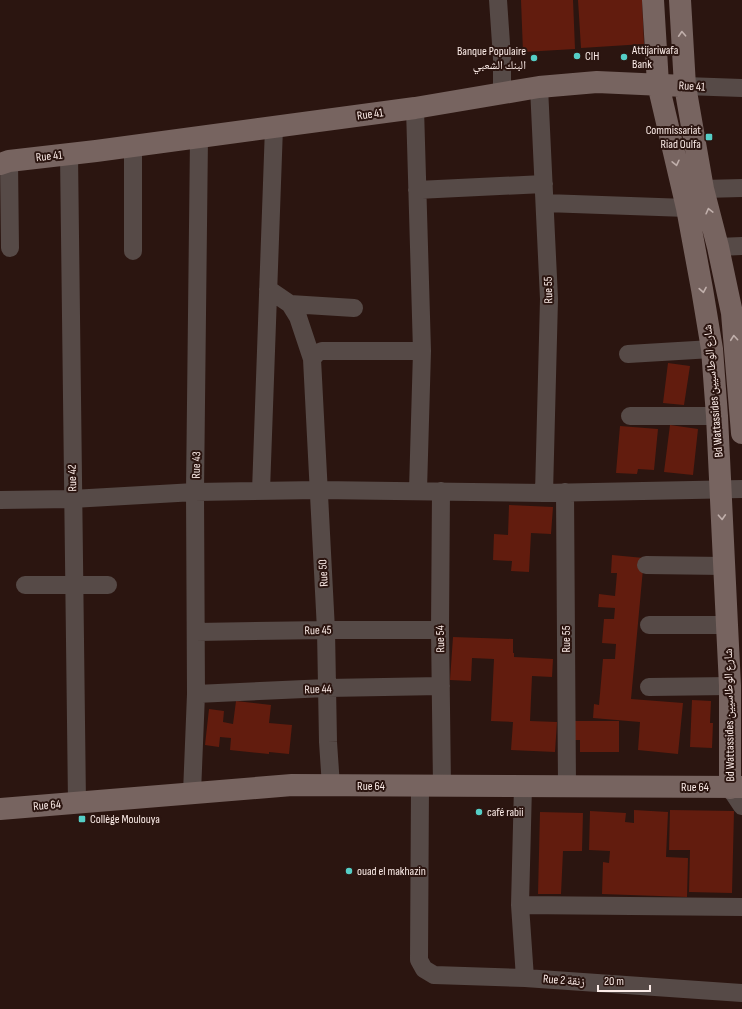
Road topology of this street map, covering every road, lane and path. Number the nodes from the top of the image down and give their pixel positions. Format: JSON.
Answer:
{"nodes":[{"id":1,"x":498,"y":0,"type":"edge"},
{"id":2,"x":653,"y":0,"type":"edge"},
{"id":3,"x":680,"y":0,"type":"edge"},
{"id":4,"x":658,"y":84,"type":"junction"},
{"id":5,"x":685,"y":86,"type":"junction"},
{"id":6,"x":539,"y":87,"type":"junction"},
{"id":7,"x":742,"y":88,"type":"edge"},
{"id":8,"x":502,"y":93,"type":"junction"},
{"id":9,"x":415,"y":108,"type":"junction"},
{"id":10,"x":274,"y":127,"type":"junction"},
{"id":11,"x":199,"y":137,"type":"junction"},
{"id":12,"x":133,"y":146,"type":"junction"},
{"id":13,"x":69,"y":154,"type":"junction"},
{"id":14,"x":5,"y":162,"type":"edge"},
{"id":15,"x":544,"y":184,"type":"junction"},
{"id":16,"x":742,"y":188,"type":"edge"},
{"id":17,"x":703,"y":189,"type":"junction"},
{"id":18,"x":418,"y":190,"type":"junction"},
{"id":19,"x":545,"y":203,"type":"junction"},
{"id":20,"x":687,"y":208,"type":"junction"},
{"id":21,"x":742,"y":246,"type":"edge"},
{"id":22,"x":718,"y":247,"type":"junction"},
{"id":23,"x":10,"y":248,"type":"dead end"},
{"id":24,"x":132,"y":251,"type":"dead end"},
{"id":25,"x":268,"y":289,"type":"junction"},
{"id":26,"x":290,"y":304,"type":"junction"},
{"id":27,"x":354,"y":308,"type":"dead end"},
{"id":28,"x":737,"y":313,"type":"edge"},
{"id":29,"x":712,"y":349,"type":"junction"},
{"id":30,"x":422,"y":351,"type":"junction"},
{"id":31,"x":628,"y":354,"type":"dead end"},
{"id":32,"x":312,"y":359,"type":"junction"},
{"id":33,"x":630,"y":416,"type":"dead end"},
{"id":34,"x":717,"y":416,"type":"junction"},
{"id":35,"x":742,"y":433,"type":"edge"},
{"id":36,"x":742,"y":489,"type":"edge"},
{"id":37,"x":319,"y":490,"type":"junction"},
{"id":38,"x":418,"y":490,"type":"junction"},
{"id":39,"x":720,"y":490,"type":"junction"},
{"id":40,"x":262,"y":491,"type":"junction"},
{"id":41,"x":441,"y":491,"type":"junction"},
{"id":42,"x":195,"y":492,"type":"junction"},
{"id":43,"x":565,"y":492,"type":"junction"},
{"id":44,"x":544,"y":493,"type":"junction"},
{"id":45,"x":72,"y":499,"type":"junction"},
{"id":46,"x":0,"y":500,"type":"edge"},
{"id":47,"x":646,"y":565,"type":"dead end"},
{"id":48,"x":724,"y":566,"type":"junction"},
{"id":49,"x":74,"y":584,"type":"junction"},
{"id":50,"x":25,"y":585,"type":"dead end"},
{"id":51,"x":108,"y":585,"type":"dead end"},
{"id":52,"x":649,"y":625,"type":"dead end"},
{"id":53,"x":727,"y":625,"type":"junction"},
{"id":54,"x":326,"y":630,"type":"junction"},
{"id":55,"x":440,"y":630,"type":"junction"},
{"id":56,"x":196,"y":632,"type":"junction"},
{"id":57,"x":441,"y":686,"type":"junction"},
{"id":58,"x":730,"y":686,"type":"junction"},
{"id":59,"x":649,"y":687,"type":"dead end"},
{"id":60,"x":327,"y":688,"type":"junction"},
{"id":61,"x":196,"y":694,"type":"junction"},
{"id":62,"x":331,"y":786,"type":"junction"},
{"id":63,"x":420,"y":786,"type":"junction"},
{"id":64,"x":442,"y":786,"type":"junction"},
{"id":65,"x":523,"y":786,"type":"junction"},
{"id":66,"x":566,"y":786,"type":"junction"},
{"id":67,"x":736,"y":788,"type":"edge"},
{"id":68,"x":192,"y":793,"type":"junction"},
{"id":69,"x":77,"y":802,"type":"junction"},
{"id":70,"x":742,"y":806,"type":"edge"},
{"id":71,"x":0,"y":809,"type":"edge"},
{"id":72,"x":520,"y":905,"type":"junction"},
{"id":73,"x":742,"y":907,"type":"edge"},
{"id":74,"x":525,"y":978,"type":"junction"},
{"id":75,"x":742,"y":993,"type":"edge"}],
"edges":[{"from":1,"to":8,"type":"street"},
{"from":2,"to":4,"type":"street","name":"Bd Wattassides شارع الوطاسيين"},
{"from":5,"to":3,"type":"street","one_way":true},
{"from":4,"to":5,"type":"street","name":"Rue 41"},
{"from":4,"to":6,"type":"street","name":"Rue 41"},
{"from":4,"to":20,"type":"street","name":"Bd Wattassides شارع الوطاسيين","one_way":true},
{"from":5,"to":7,"type":"street","name":"Rue 41"},
{"from":5,"to":17,"type":"street"},
{"from":6,"to":8,"type":"street","name":"Rue 41"},
{"from":6,"to":15,"type":"street","name":"Rue 55"},
{"from":8,"to":9,"type":"street","name":"Rue 41"},
{"from":9,"to":10,"type":"street","name":"Rue 41"},
{"from":9,"to":18,"type":"street"},
{"from":10,"to":11,"type":"street","name":"Rue 41"},
{"from":10,"to":25,"type":"street"},
{"from":11,"to":12,"type":"street","name":"Rue 41"},
{"from":11,"to":42,"type":"street","name":"Rue 43"},
{"from":12,"to":13,"type":"street","name":"Rue 41"},
{"from":12,"to":24,"type":"street"},
{"from":13,"to":14,"type":"street","name":"Rue 41"},
{"from":13,"to":45,"type":"street","name":"Rue 42"},
{"from":14,"to":23,"type":"street"},
{"from":15,"to":18,"type":"street"},
{"from":15,"to":19,"type":"street","name":"Rue 55"},
{"from":16,"to":17,"type":"street"},
{"from":22,"to":17,"type":"street","one_way":true},
{"from":18,"to":30,"type":"street"},
{"from":19,"to":20,"type":"street"},
{"from":19,"to":44,"type":"street","name":"Rue 55"},
{"from":20,"to":29,"type":"street","name":"Bd Wattassides شارع الوطاسيين","one_way":true},
{"from":21,"to":22,"type":"street"},
{"from":22,"to":28,"type":"street"},
{"from":25,"to":26,"type":"street"},
{"from":25,"to":40,"type":"street"},
{"from":26,"to":27,"type":"street"},
{"from":26,"to":32,"type":"street","name":"Rue 50"},
{"from":35,"to":28,"type":"street","one_way":true},
{"from":29,"to":31,"type":"street"},
{"from":29,"to":34,"type":"street","name":"Bd Wattassides شارع الوطاسيين"},
{"from":30,"to":32,"type":"street"},
{"from":30,"to":38,"type":"street"},
{"from":32,"to":37,"type":"street","name":"Rue 50"},
{"from":33,"to":34,"type":"street"},
{"from":34,"to":39,"type":"street","name":"Bd Wattassides شارع الوطاسيين"},
{"from":36,"to":39,"type":"street"},
{"from":37,"to":38,"type":"street"},
{"from":37,"to":40,"type":"street"},
{"from":37,"to":54,"type":"street","name":"Rue 50"},
{"from":38,"to":41,"type":"street"},
{"from":39,"to":43,"type":"street"},
{"from":39,"to":48,"type":"street","name":"Bd Wattassides شارع الوطاسيين","one_way":true},
{"from":40,"to":42,"type":"street"},
{"from":41,"to":44,"type":"street"},
{"from":41,"to":55,"type":"street","name":"Rue 54"},
{"from":42,"to":45,"type":"street"},
{"from":42,"to":56,"type":"street","name":"Rue 43"},
{"from":43,"to":44,"type":"street"},
{"from":43,"to":66,"type":"street","name":"Rue 55"},
{"from":45,"to":46,"type":"street"},
{"from":45,"to":49,"type":"street","name":"Rue 42"},
{"from":47,"to":48,"type":"street"},
{"from":48,"to":53,"type":"street","name":"Bd Wattassides شارع الوطاسيين"},
{"from":49,"to":50,"type":"street"},
{"from":49,"to":51,"type":"street"},
{"from":49,"to":69,"type":"street","name":"Rue 42"},
{"from":52,"to":53,"type":"street"},
{"from":53,"to":58,"type":"street","name":"Bd Wattassides شارع الوطاسيين"},
{"from":54,"to":55,"type":"street","name":"Rue 45"},
{"from":54,"to":56,"type":"street","name":"Rue 45"},
{"from":54,"to":60,"type":"street","name":"Rue 50"},
{"from":55,"to":57,"type":"street","name":"Rue 54"},
{"from":56,"to":61,"type":"street","name":"Rue 43"},
{"from":57,"to":60,"type":"street","name":"Rue 44"},
{"from":57,"to":64,"type":"street","name":"Rue 54"},
{"from":58,"to":59,"type":"street"},
{"from":58,"to":67,"type":"street","name":"Bd Wattassides شارع الوطاسيين"},
{"from":60,"to":61,"type":"street","name":"Rue 44"},
{"from":60,"to":62,"type":"street","name":"Rue 50"},
{"from":61,"to":68,"type":"street","name":"Rue 43"},
{"from":62,"to":63,"type":"street","name":"Rue 64"},
{"from":62,"to":68,"type":"street","name":"Rue 64"},
{"from":63,"to":64,"type":"street","name":"Rue 64"},
{"from":63,"to":74,"type":"street","name":"Rue 2 زنقة"},
{"from":64,"to":65,"type":"street","name":"Rue 64"},
{"from":65,"to":66,"type":"street","name":"Rue 64"},
{"from":65,"to":72,"type":"street"},
{"from":66,"to":67,"type":"street","name":"Rue 64"},
{"from":67,"to":70,"type":"street"},
{"from":68,"to":69,"type":"street","name":"Rue 64"},
{"from":69,"to":71,"type":"street","name":"Rue 64"},
{"from":72,"to":73,"type":"street"},
{"from":72,"to":74,"type":"street"},
{"from":74,"to":75,"type":"street","name":"Rue 2 زنقة"}]}
